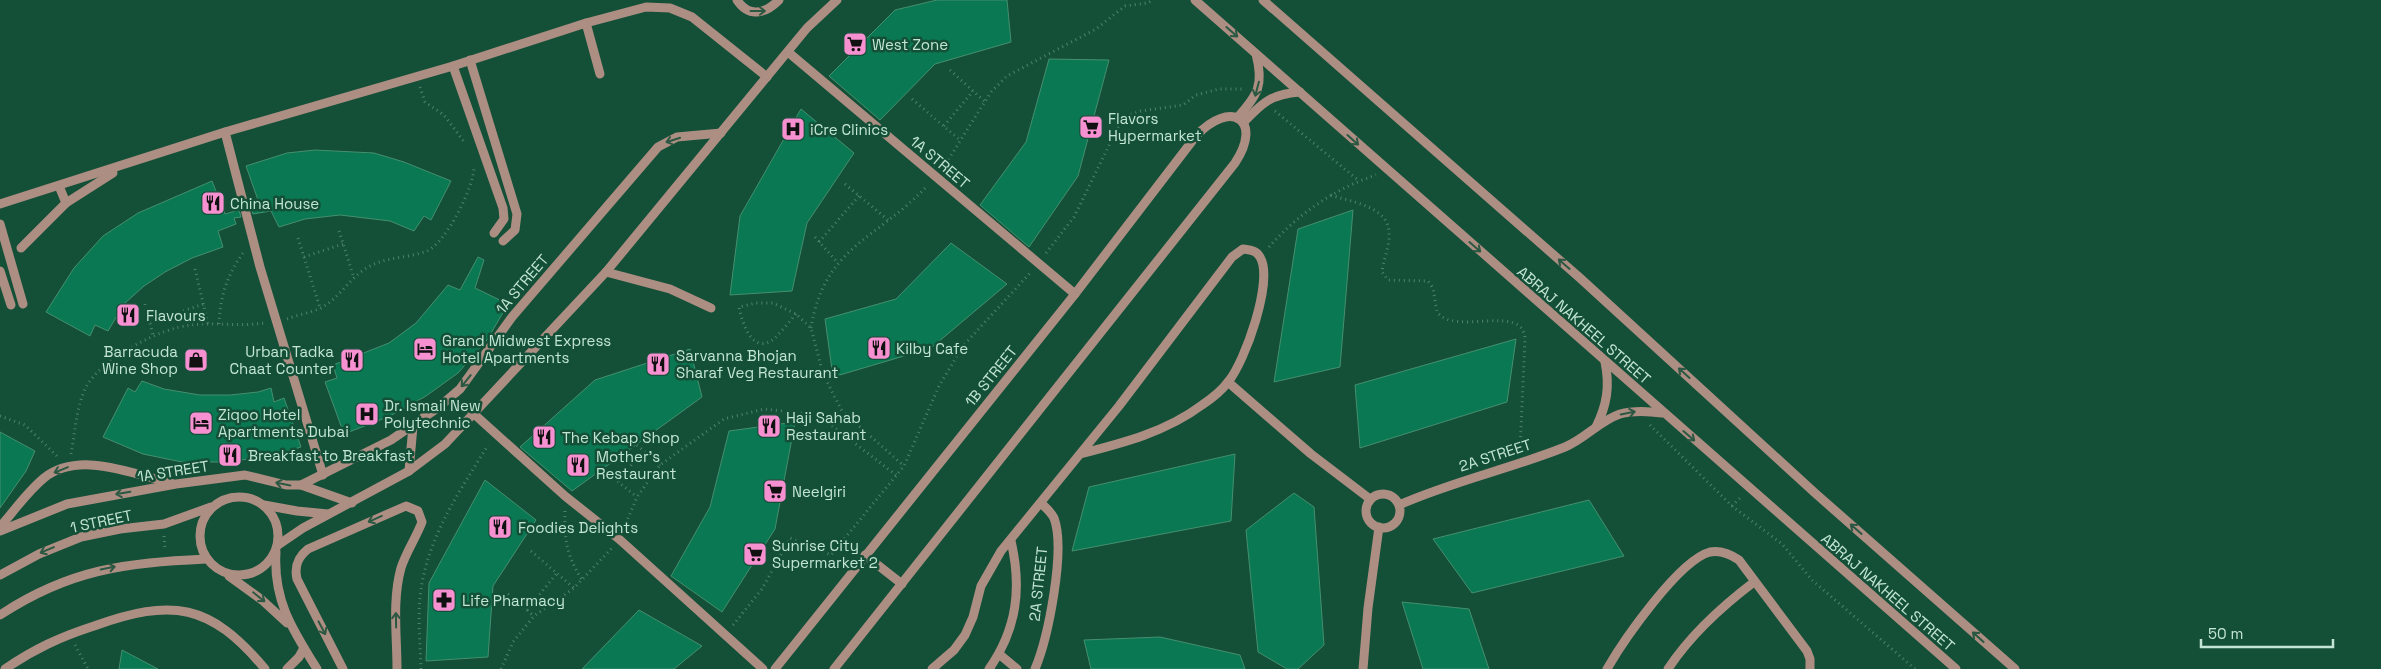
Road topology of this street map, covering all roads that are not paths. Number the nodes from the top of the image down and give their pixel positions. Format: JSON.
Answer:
{"nodes":[{"id":1,"x":737,"y":0,"type":"edge"},
{"id":2,"x":779,"y":0,"type":"edge"},
{"id":3,"x":836,"y":0,"type":"edge"},
{"id":4,"x":1195,"y":0,"type":"edge"},
{"id":5,"x":1263,"y":0,"type":"edge"},
{"id":6,"x":586,"y":23,"type":"junction"},
{"id":7,"x":788,"y":52,"type":"junction"},
{"id":8,"x":1256,"y":54,"type":"junction"},
{"id":9,"x":470,"y":60,"type":"junction"},
{"id":10,"x":453,"y":66,"type":"junction"},
{"id":11,"x":600,"y":74,"type":"dead end"},
{"id":12,"x":766,"y":77,"type":"junction"},
{"id":13,"x":1300,"y":92,"type":"junction"},
{"id":14,"x":1258,"y":102,"type":"junction"},
{"id":15,"x":1240,"y":120,"type":"junction"},
{"id":16,"x":225,"y":132,"type":"junction"},
{"id":17,"x":721,"y":133,"type":"junction"},
{"id":18,"x":138,"y":161,"type":"junction"},
{"id":19,"x":59,"y":186,"type":"junction"},
{"id":20,"x":66,"y":203,"type":"junction"},
{"id":21,"x":0,"y":204,"type":"edge"},
{"id":22,"x":0,"y":224,"type":"edge"},
{"id":23,"x":494,"y":233,"type":"dead end"},
{"id":24,"x":503,"y":241,"type":"dead end"},
{"id":25,"x":21,"y":248,"type":"dead end"},
{"id":26,"x":0,"y":271,"type":"edge"},
{"id":27,"x":606,"y":272,"type":"junction"},
{"id":28,"x":1075,"y":294,"type":"junction"},
{"id":29,"x":23,"y":304,"type":"dead end"},
{"id":30,"x":11,"y":305,"type":"dead end"},
{"id":31,"x":712,"y":308,"type":"dead end"},
{"id":32,"x":1605,"y":362,"type":"junction"},
{"id":33,"x":1228,"y":382,"type":"junction"},
{"id":34,"x":474,"y":414,"type":"junction"},
{"id":35,"x":1664,"y":414,"type":"junction"},
{"id":36,"x":413,"y":426,"type":"junction"},
{"id":37,"x":1596,"y":427,"type":"junction"},
{"id":38,"x":1080,"y":454,"type":"junction"},
{"id":39,"x":409,"y":471,"type":"junction"},
{"id":40,"x":323,"y":475,"type":"junction"},
{"id":41,"x":176,"y":484,"type":"junction"},
{"id":42,"x":301,"y":485,"type":"junction"},
{"id":43,"x":1370,"y":499,"type":"junction"},
{"id":44,"x":352,"y":504,"type":"junction"},
{"id":45,"x":1042,"y":504,"type":"junction"},
{"id":46,"x":264,"y":505,"type":"junction"},
{"id":47,"x":1399,"y":505,"type":"junction"},
{"id":48,"x":212,"y":507,"type":"junction"},
{"id":49,"x":331,"y":514,"type":"junction"},
{"id":50,"x":0,"y":527,"type":"edge"},
{"id":51,"x":1379,"y":527,"type":"junction"},
{"id":52,"x":0,"y":531,"type":"edge"},
{"id":53,"x":1011,"y":541,"type":"junction"},
{"id":54,"x":277,"y":547,"type":"junction"},
{"id":55,"x":865,"y":555,"type":"junction"},
{"id":56,"x":206,"y":559,"type":"junction"},
{"id":57,"x":223,"y":573,"type":"junction"},
{"id":58,"x":0,"y":575,"type":"edge"},
{"id":59,"x":1754,"y":582,"type":"junction"},
{"id":60,"x":902,"y":584,"type":"junction"},
{"id":61,"x":0,"y":615,"type":"edge"},
{"id":62,"x":291,"y":626,"type":"junction"},
{"id":63,"x":304,"y":648,"type":"junction"},
{"id":64,"x":999,"y":654,"type":"junction"},
{"id":65,"x":5,"y":669,"type":"edge"},
{"id":66,"x":265,"y":669,"type":"edge"},
{"id":67,"x":287,"y":669,"type":"edge"},
{"id":68,"x":317,"y":669,"type":"edge"},
{"id":69,"x":343,"y":669,"type":"edge"},
{"id":70,"x":397,"y":669,"type":"edge"},
{"id":71,"x":763,"y":669,"type":"edge"},
{"id":72,"x":775,"y":669,"type":"edge"},
{"id":73,"x":834,"y":669,"type":"edge"},
{"id":74,"x":932,"y":669,"type":"edge"},
{"id":75,"x":989,"y":669,"type":"edge"},
{"id":76,"x":1016,"y":669,"type":"edge"},
{"id":77,"x":1035,"y":669,"type":"edge"},
{"id":78,"x":1363,"y":669,"type":"edge"},
{"id":79,"x":1607,"y":669,"type":"edge"},
{"id":80,"x":1668,"y":669,"type":"edge"},
{"id":81,"x":1810,"y":669,"type":"edge"},
{"id":82,"x":1956,"y":669,"type":"edge"},
{"id":83,"x":2015,"y":669,"type":"edge"}],
"edges":[{"from":1,"to":2,"type":"street","one_way":true},
{"from":3,"to":7,"type":"street"},
{"from":4,"to":8,"type":"street","name":"ABRAJ NAKHEEL STREET","one_way":true},
{"from":83,"to":5,"type":"street","name":"ABRAJ NAKHEEL STREET","one_way":true},
{"from":6,"to":9,"type":"street"},
{"from":6,"to":11,"type":"street"},
{"from":6,"to":12,"type":"street"},
{"from":7,"to":12,"type":"street"},
{"from":7,"to":28,"type":"street","name":"1A STREET"},
{"from":8,"to":13,"type":"street","name":"ABRAJ NAKHEEL STREET"},
{"from":8,"to":14,"type":"street","one_way":true},
{"from":9,"to":10,"type":"street"},
{"from":9,"to":24,"type":"street"},
{"from":10,"to":16,"type":"street"},
{"from":10,"to":23,"type":"street"},
{"from":12,"to":17,"type":"street"},
{"from":13,"to":14,"type":"street"},
{"from":13,"to":32,"type":"street","name":"ABRAJ NAKHEEL STREET","one_way":true},
{"from":14,"to":15,"type":"street"},
{"from":15,"to":28,"type":"street","name":"1B STREET"},
{"from":15,"to":60,"type":"street"},
{"from":16,"to":18,"type":"street"},
{"from":16,"to":40,"type":"street"},
{"from":17,"to":27,"type":"street"},
{"from":17,"to":36,"type":"street","name":"1A STREET","one_way":true},
{"from":18,"to":19,"type":"street"},
{"from":18,"to":20,"type":"street"},
{"from":19,"to":20,"type":"street"},
{"from":19,"to":21,"type":"street"},
{"from":20,"to":25,"type":"street"},
{"from":22,"to":29,"type":"street"},
{"from":26,"to":30,"type":"street"},
{"from":27,"to":31,"type":"street"},
{"from":27,"to":34,"type":"street"},
{"from":28,"to":55,"type":"street","name":"1B STREET"},
{"from":32,"to":35,"type":"street","name":"ABRAJ NAKHEEL STREET"},
{"from":32,"to":37,"type":"street"},
{"from":33,"to":38,"type":"street"},
{"from":33,"to":38,"type":"street"},
{"from":33,"to":43,"type":"street"},
{"from":34,"to":39,"type":"street"},
{"from":34,"to":71,"type":"street"},
{"from":37,"to":35,"type":"street","name":"2A STREET","one_way":true},
{"from":35,"to":82,"type":"street","name":"ABRAJ NAKHEEL STREET","one_way":true},
{"from":36,"to":39,"type":"street"},
{"from":36,"to":40,"type":"street","name":"1A STREET"},
{"from":37,"to":47,"type":"street","name":"2A STREET"},
{"from":38,"to":45,"type":"street"},
{"from":39,"to":44,"type":"street"},
{"from":40,"to":42,"type":"street","name":"1A STREET"},
{"from":42,"to":41,"type":"street","name":"1A STREET","one_way":true},
{"from":41,"to":50,"type":"street","one_way":true},
{"from":41,"to":52,"type":"street","name":"1A STREET","one_way":true},
{"from":42,"to":44,"type":"street"},
{"from":43,"to":47,"type":"street"},
{"from":43,"to":51,"type":"street"},
{"from":44,"to":49,"type":"street"},
{"from":45,"to":53,"type":"street"},
{"from":45,"to":77,"type":"street","name":"2A STREET"},
{"from":46,"to":48,"type":"street"},
{"from":46,"to":49,"type":"street"},
{"from":46,"to":54,"type":"street"},
{"from":47,"to":51,"type":"street"},
{"from":48,"to":56,"type":"street"},
{"from":48,"to":58,"type":"street","name":"1 STREET","one_way":true},
{"from":49,"to":54,"type":"street"},
{"from":51,"to":78,"type":"street"},
{"from":53,"to":64,"type":"street"},
{"from":53,"to":74,"type":"street"},
{"from":54,"to":57,"type":"street"},
{"from":54,"to":62,"type":"street"},
{"from":55,"to":60,"type":"street"},
{"from":55,"to":72,"type":"street","name":"1B STREET"},
{"from":56,"to":57,"type":"street"},
{"from":61,"to":56,"type":"street","one_way":true},
{"from":57,"to":62,"type":"street","one_way":true},
{"from":59,"to":79,"type":"street"},
{"from":59,"to":80,"type":"street"},
{"from":59,"to":81,"type":"street"},
{"from":60,"to":73,"type":"street"},
{"from":62,"to":63,"type":"street"},
{"from":63,"to":67,"type":"street"},
{"from":63,"to":68,"type":"street"},
{"from":64,"to":75,"type":"street"},
{"from":64,"to":76,"type":"street"},
{"from":65,"to":66,"type":"street"},
{"from":70,"to":69,"type":"street","one_way":true}]}
